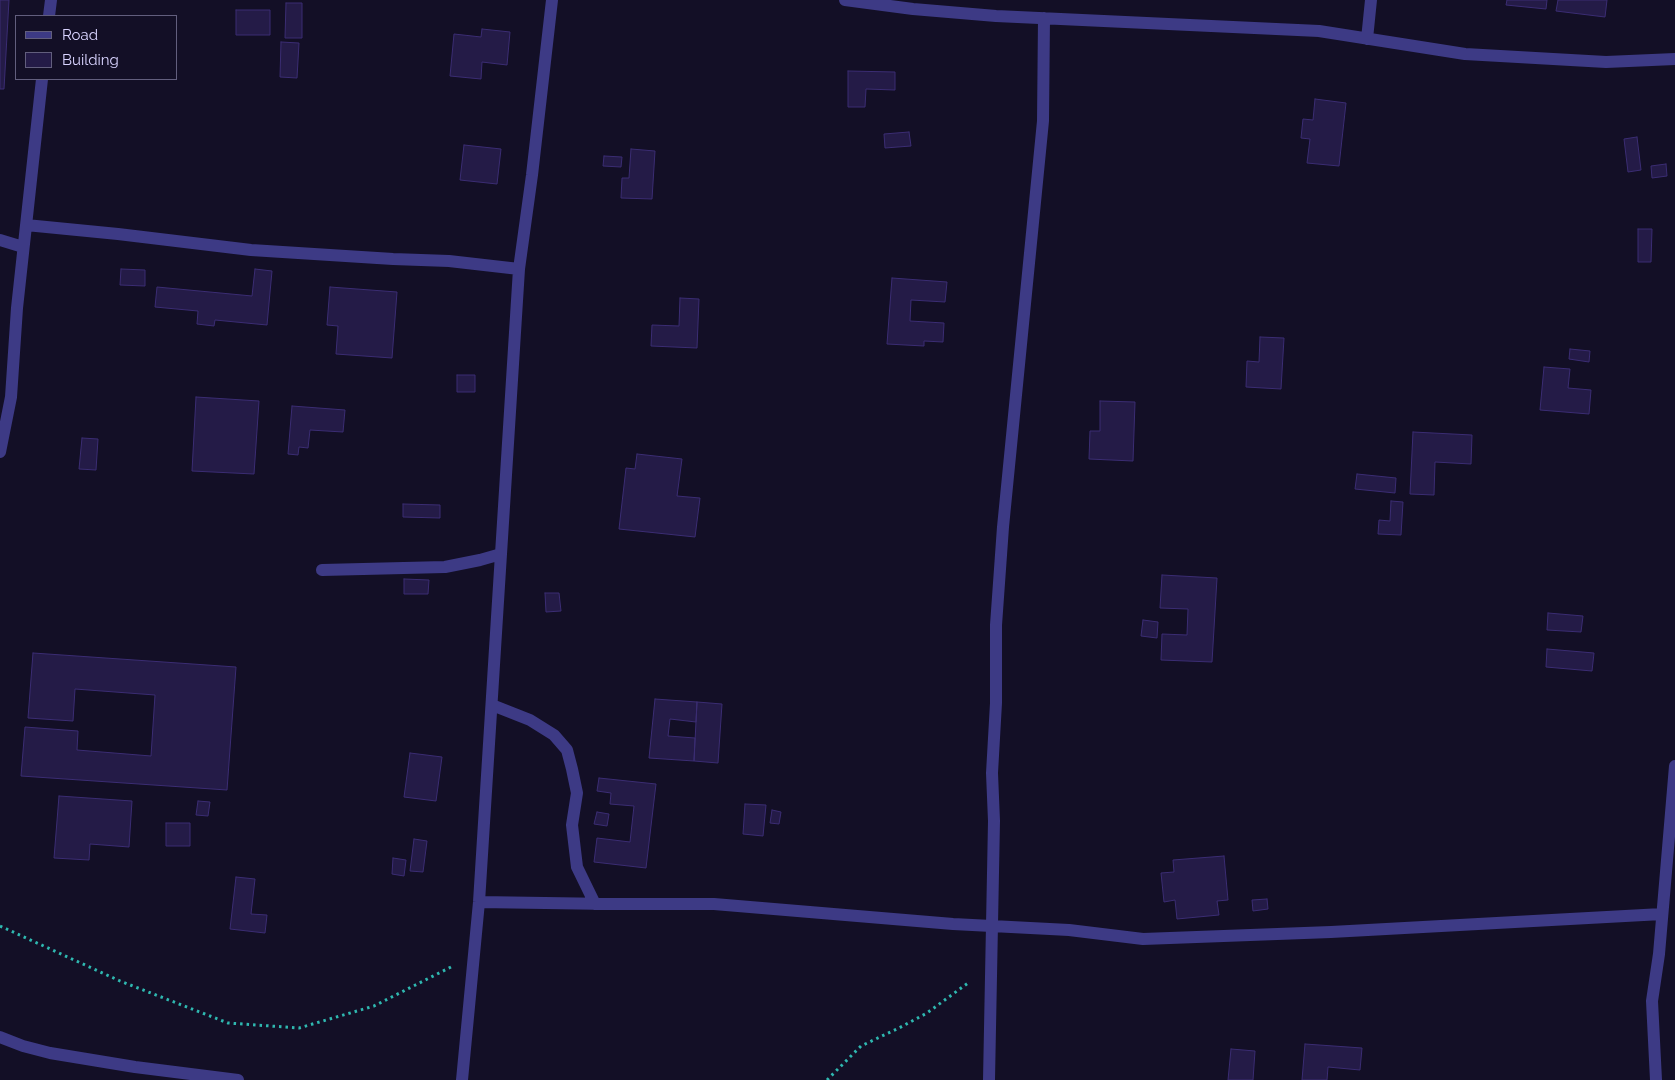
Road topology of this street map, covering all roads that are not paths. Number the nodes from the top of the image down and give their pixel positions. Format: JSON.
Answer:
{"nodes":[{"id":1,"x":51,"y":0,"type":"edge"},
{"id":2,"x":552,"y":0,"type":"edge"},
{"id":3,"x":845,"y":0,"type":"edge"},
{"id":4,"x":1371,"y":0,"type":"edge"},
{"id":5,"x":49,"y":15,"type":"edge"},
{"id":6,"x":1044,"y":18,"type":"junction"},
{"id":7,"x":1367,"y":38,"type":"junction"},
{"id":8,"x":1675,"y":59,"type":"edge"},
{"id":9,"x":42,"y":80,"type":"edge"},
{"id":10,"x":26,"y":225,"type":"junction"},
{"id":11,"x":0,"y":240,"type":"edge"},
{"id":12,"x":23,"y":247,"type":"junction"},
{"id":13,"x":519,"y":269,"type":"junction"},
{"id":14,"x":0,"y":452,"type":"edge"},
{"id":15,"x":501,"y":554,"type":"junction"},
{"id":16,"x":322,"y":570,"type":"dead end"},
{"id":17,"x":492,"y":705,"type":"junction"},
{"id":18,"x":1675,"y":766,"type":"edge"},
{"id":19,"x":1673,"y":814,"type":"edge"},
{"id":20,"x":479,"y":902,"type":"junction"},
{"id":21,"x":595,"y":904,"type":"junction"},
{"id":22,"x":1662,"y":914,"type":"junction"},
{"id":23,"x":992,"y":925,"type":"junction"},
{"id":24,"x":0,"y":1037,"type":"edge"},
{"id":25,"x":196,"y":1078,"type":"edge"},
{"id":26,"x":238,"y":1080,"type":"edge"},
{"id":27,"x":462,"y":1080,"type":"edge"},
{"id":28,"x":989,"y":1080,"type":"edge"},
{"id":29,"x":1656,"y":1080,"type":"edge"}],
"edges":[{"from":1,"to":5,"type":"street"},
{"from":2,"to":13,"type":"street"},
{"from":3,"to":6,"type":"street"},
{"from":4,"to":7,"type":"street"},
{"from":6,"to":7,"type":"street"},
{"from":6,"to":23,"type":"street"},
{"from":7,"to":8,"type":"street"},
{"from":9,"to":10,"type":"street"},
{"from":10,"to":12,"type":"street"},
{"from":10,"to":13,"type":"street"},
{"from":11,"to":12,"type":"street"},
{"from":12,"to":14,"type":"street"},
{"from":13,"to":15,"type":"street"},
{"from":15,"to":16,"type":"street"},
{"from":15,"to":17,"type":"street"},
{"from":17,"to":20,"type":"street"},
{"from":17,"to":21,"type":"street"},
{"from":18,"to":19,"type":"street"},
{"from":19,"to":22,"type":"street"},
{"from":20,"to":21,"type":"street"},
{"from":20,"to":27,"type":"street"},
{"from":21,"to":23,"type":"street"},
{"from":22,"to":23,"type":"street"},
{"from":22,"to":29,"type":"street"},
{"from":23,"to":28,"type":"street"},
{"from":24,"to":25,"type":"street"},
{"from":25,"to":26,"type":"street"}]}
